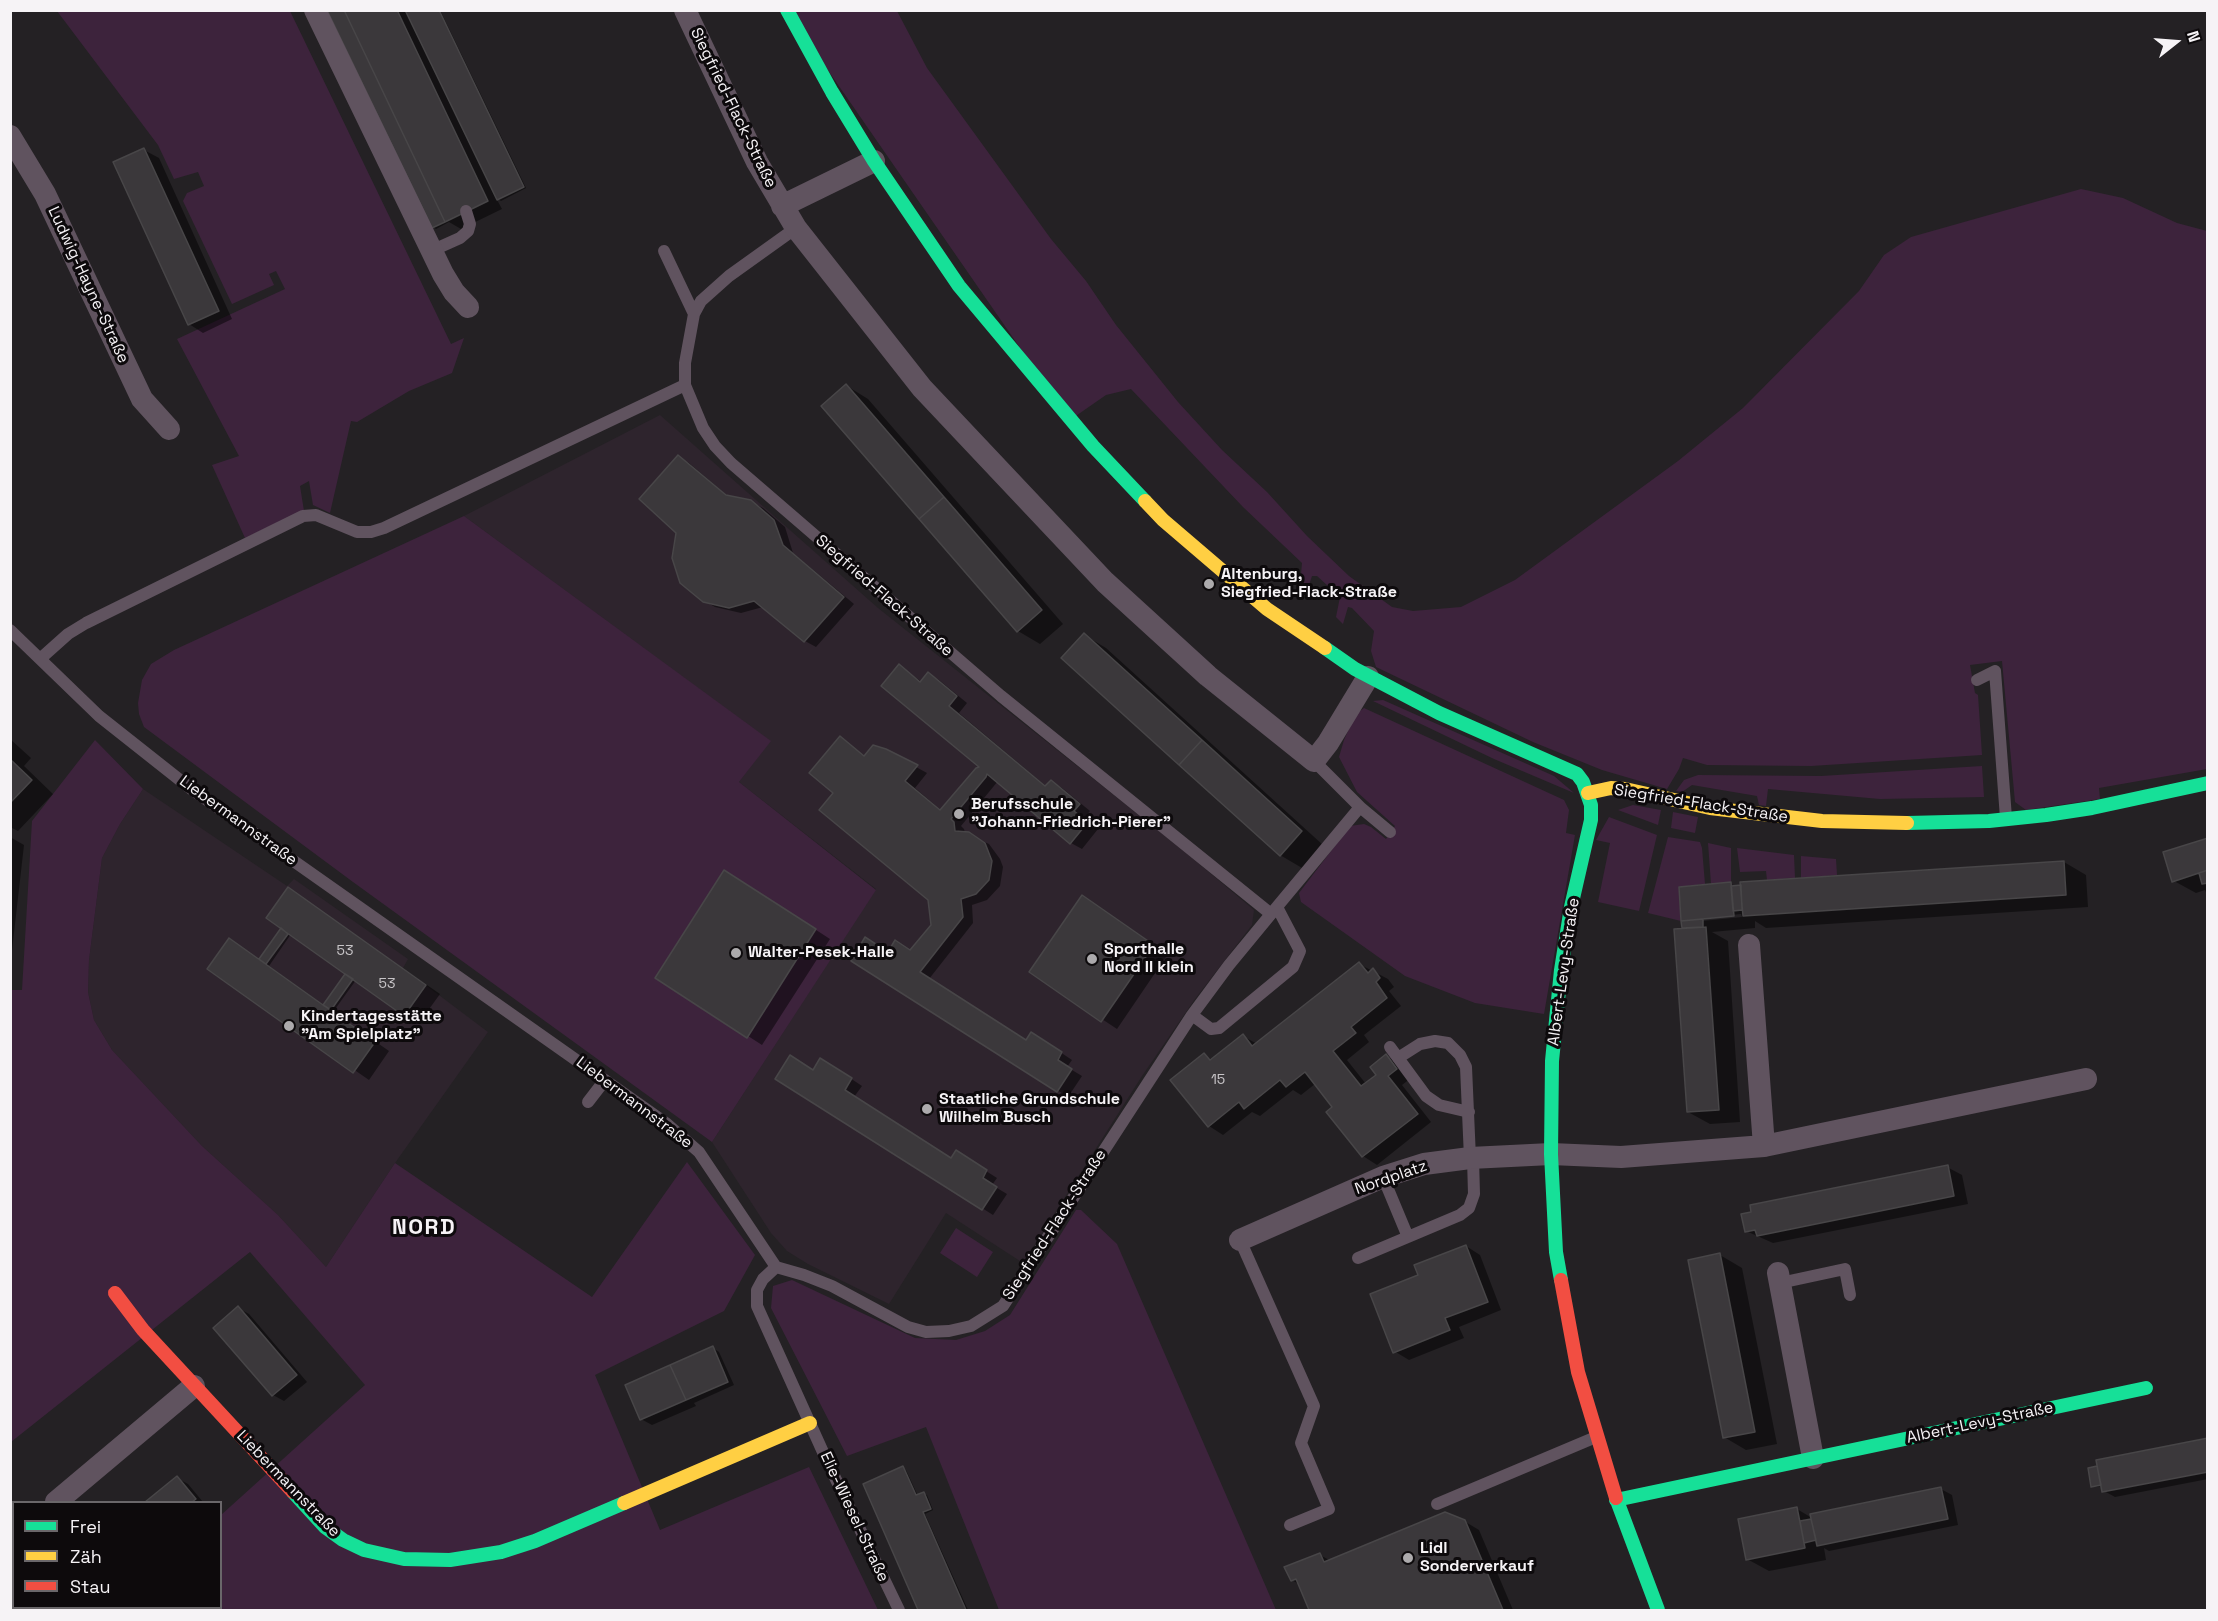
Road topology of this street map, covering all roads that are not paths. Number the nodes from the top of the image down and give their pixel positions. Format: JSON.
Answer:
{"nodes":[{"id":1,"x":315,"y":10,"type":"edge"},
{"id":2,"x":685,"y":10,"type":"edge"},
{"id":3,"x":787,"y":10,"type":"edge"},
{"id":4,"x":11,"y":137,"type":"edge"},
{"id":5,"x":874,"y":161,"type":"junction"},
{"id":6,"x":782,"y":206,"type":"junction"},
{"id":7,"x":466,"y":211,"type":"dead end"},
{"id":8,"x":796,"y":228,"type":"junction"},
{"id":9,"x":431,"y":251,"type":"junction"},
{"id":10,"x":664,"y":251,"type":"dead end"},
{"id":11,"x":468,"y":307,"type":"dead end"},
{"id":12,"x":694,"y":314,"type":"junction"},
{"id":13,"x":686,"y":389,"type":"junction"},
{"id":14,"x":169,"y":429,"type":"dead end"},
{"id":15,"x":10,"y":630,"type":"edge"},
{"id":16,"x":40,"y":659,"type":"junction"},
{"id":17,"x":1368,"y":677,"type":"junction"},
{"id":18,"x":1977,"y":680,"type":"dead end"},
{"id":19,"x":1314,"y":761,"type":"junction"},
{"id":20,"x":2208,"y":783,"type":"edge"},
{"id":21,"x":1588,"y":793,"type":"junction"},
{"id":22,"x":1360,"y":807,"type":"junction"},
{"id":23,"x":2007,"y":819,"type":"junction"},
{"id":24,"x":1389,"y":832,"type":"dead end"},
{"id":25,"x":1274,"y":911,"type":"junction"},
{"id":26,"x":1749,"y":945,"type":"dead end"},
{"id":27,"x":1192,"y":1015,"type":"junction"},
{"id":28,"x":1390,"y":1047,"type":"dead end"},
{"id":29,"x":1398,"y":1058,"type":"junction"},
{"id":30,"x":2086,"y":1079,"type":"dead end"},
{"id":31,"x":605,"y":1080,"type":"junction"},
{"id":32,"x":588,"y":1102,"type":"dead end"},
{"id":33,"x":1469,"y":1112,"type":"junction"},
{"id":34,"x":1764,"y":1146,"type":"junction"},
{"id":35,"x":1551,"y":1154,"type":"junction"},
{"id":36,"x":1472,"y":1158,"type":"junction"},
{"id":37,"x":1383,"y":1178,"type":"junction"},
{"id":38,"x":1408,"y":1237,"type":"junction"},
{"id":39,"x":1240,"y":1240,"type":"joint"},
{"id":40,"x":1358,"y":1258,"type":"dead end"},
{"id":41,"x":776,"y":1267,"type":"junction"},
{"id":42,"x":1779,"y":1278,"type":"joint"},
{"id":43,"x":115,"y":1293,"type":"dead end"},
{"id":44,"x":1850,"y":1295,"type":"dead end"},
{"id":45,"x":194,"y":1386,"type":"junction"},
{"id":46,"x":2146,"y":1388,"type":"dead end"},
{"id":47,"x":810,"y":1423,"type":"junction"},
{"id":48,"x":1597,"y":1436,"type":"junction"},
{"id":49,"x":1813,"y":1458,"type":"junction"},
{"id":50,"x":1616,"y":1500,"type":"junction"},
{"id":51,"x":58,"y":1501,"type":"edge"},
{"id":52,"x":1437,"y":1504,"type":"dead end"},
{"id":53,"x":1290,"y":1525,"type":"dead end"},
{"id":54,"x":898,"y":1611,"type":"edge"},
{"id":55,"x":1658,"y":1611,"type":"edge"}],
"edges":[{"from":1,"to":9,"type":"street"},
{"from":2,"to":6,"type":"street","name":"Siegfried-Flack-Straße"},
{"from":3,"to":5,"type":"street"},
{"from":4,"to":14,"type":"street","name":"Ludwig-Hayne-Straße"},
{"from":5,"to":6,"type":"street","name":"Siegfried-Flack-Straße"},
{"from":5,"to":17,"type":"street"},
{"from":6,"to":8,"type":"street","name":"Siegfried-Flack-Straße"},
{"from":7,"to":9,"type":"lane"},
{"from":8,"to":12,"type":"lane","name":"Siegfried-Flack-Straße"},
{"from":8,"to":19,"type":"street","name":"Siegfried-Flack-Straße"},
{"from":9,"to":11,"type":"street"},
{"from":10,"to":12,"type":"lane"},
{"from":12,"to":13,"type":"lane","name":"Siegfried-Flack-Straße"},
{"from":13,"to":16,"type":"lane"},
{"from":13,"to":25,"type":"lane","name":"Siegfried-Flack-Straße"},
{"from":15,"to":16,"type":"lane","name":"Liebermannstraße"},
{"from":16,"to":31,"type":"lane","name":"Liebermannstraße"},
{"from":17,"to":19,"type":"street"},
{"from":17,"to":21,"type":"street"},
{"from":18,"to":23,"type":"lane"},
{"from":19,"to":22,"type":"lane","name":"Siegfried-Flack-Straße"},
{"from":20,"to":23,"type":"street","name":"Siegfried-Flack-Straße"},
{"from":21,"to":23,"type":"street","name":"Siegfried-Flack-Straße"},
{"from":21,"to":35,"type":"street","name":"Albert-Levy-Straße"},
{"from":22,"to":24,"type":"lane"},
{"from":22,"to":25,"type":"lane","name":"Siegfried-Flack-Straße"},
{"from":25,"to":27,"type":"lane","name":"Siegfried-Flack-Straße"},
{"from":25,"to":27,"type":"lane"},
{"from":26,"to":34,"type":"street"},
{"from":27,"to":41,"type":"lane","name":"Siegfried-Flack-Straße"},
{"from":28,"to":29,"type":"lane"},
{"from":29,"to":33,"type":"lane"},
{"from":29,"to":33,"type":"lane"},
{"from":30,"to":34,"type":"street"},
{"from":31,"to":32,"type":"lane"},
{"from":31,"to":41,"type":"lane","name":"Liebermannstraße"},
{"from":33,"to":36,"type":"lane"},
{"from":34,"to":35,"type":"street"},
{"from":35,"to":36,"type":"street","name":"Nordplatz"},
{"from":35,"to":48,"type":"street","name":"Albert-Levy-Straße"},
{"from":36,"to":37,"type":"street","name":"Nordplatz"},
{"from":36,"to":38,"type":"lane"},
{"from":37,"to":38,"type":"lane"},
{"from":37,"to":39,"type":"street","name":"Nordplatz"},
{"from":38,"to":40,"type":"lane"},
{"from":39,"to":53,"type":"lane"},
{"from":41,"to":47,"type":"lane"},
{"from":42,"to":44,"type":"lane"},
{"from":42,"to":49,"type":"street"},
{"from":43,"to":45,"type":"street","name":"Liebermannstraße"},
{"from":45,"to":47,"type":"street","name":"Liebermannstraße"},
{"from":45,"to":51,"type":"street"},
{"from":46,"to":49,"type":"street","name":"Albert-Levy-Straße"},
{"from":47,"to":54,"type":"lane","name":"Elie-Wiesel-Straße"},
{"from":48,"to":50,"type":"street","name":"Albert-Levy-Straße"},
{"from":48,"to":52,"type":"lane"},
{"from":49,"to":50,"type":"street","name":"Albert-Levy-Straße"},
{"from":50,"to":55,"type":"street","name":"Albert-Levy-Straße"}]}
